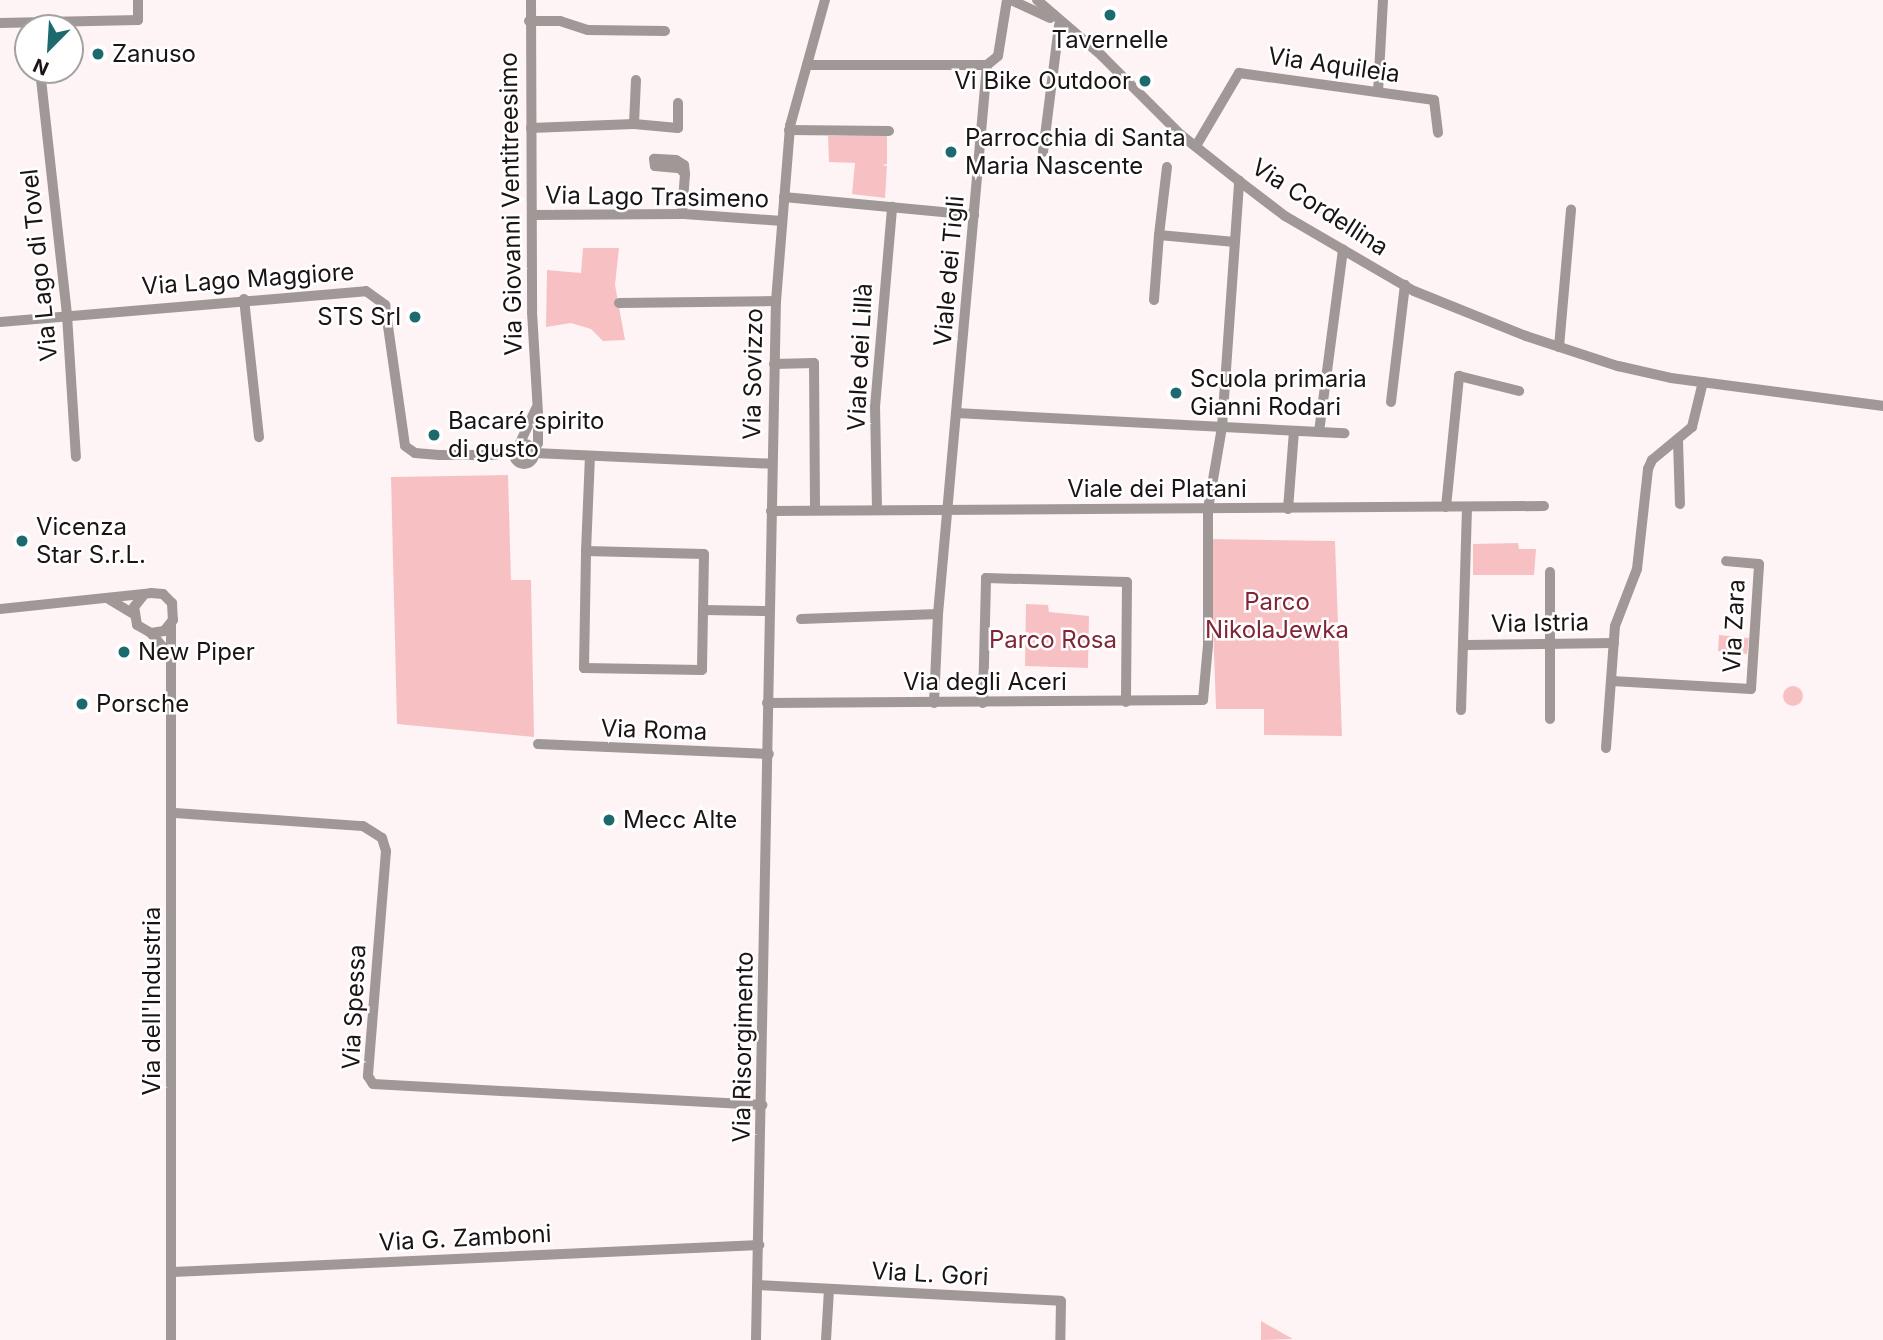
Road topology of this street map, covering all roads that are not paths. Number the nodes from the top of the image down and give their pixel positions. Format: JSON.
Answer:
{"nodes":[{"id":1,"x":138,"y":0,"type":"edge"},
{"id":2,"x":531,"y":0,"type":"edge"},
{"id":3,"x":825,"y":0,"type":"edge"},
{"id":4,"x":1009,"y":0,"type":"edge"},
{"id":5,"x":1037,"y":0,"type":"edge"},
{"id":6,"x":1383,"y":0,"type":"edge"},
{"id":7,"x":529,"y":22,"type":"junction"},
{"id":8,"x":84,"y":23,"type":"edge"},
{"id":9,"x":1059,"y":24,"type":"junction"},
{"id":10,"x":666,"y":31,"type":"dead end"},
{"id":11,"x":1093,"y":47,"type":"junction"},
{"id":12,"x":807,"y":65,"type":"junction"},
{"id":13,"x":987,"y":65,"type":"junction"},
{"id":14,"x":636,"y":80,"type":"dead end"},
{"id":15,"x":42,"y":84,"type":"edge"},
{"id":16,"x":1378,"y":92,"type":"junction"},
{"id":17,"x":678,"y":103,"type":"dead end"},
{"id":18,"x":634,"y":124,"type":"junction"},
{"id":19,"x":531,"y":128,"type":"junction"},
{"id":20,"x":789,"y":130,"type":"junction"},
{"id":21,"x":889,"y":131,"type":"dead end"},
{"id":22,"x":1438,"y":133,"type":"dead end"},
{"id":23,"x":1196,"y":146,"type":"junction"},
{"id":24,"x":1043,"y":152,"type":"dead end"},
{"id":25,"x":1167,"y":167,"type":"dead end"},
{"id":26,"x":685,"y":174,"type":"dead end"},
{"id":27,"x":1239,"y":181,"type":"junction"},
{"id":28,"x":784,"y":197,"type":"junction"},
{"id":29,"x":892,"y":207,"type":"junction"},
{"id":30,"x":1571,"y":209,"type":"dead end"},
{"id":31,"x":682,"y":214,"type":"junction"},
{"id":32,"x":532,"y":215,"type":"junction"},
{"id":33,"x":974,"y":215,"type":"junction"},
{"id":34,"x":782,"y":221,"type":"junction"},
{"id":35,"x":1159,"y":236,"type":"junction"},
{"id":36,"x":1235,"y":242,"type":"junction"},
{"id":37,"x":1343,"y":250,"type":"junction"},
{"id":38,"x":1405,"y":285,"type":"junction"},
{"id":39,"x":244,"y":299,"type":"junction"},
{"id":40,"x":776,"y":300,"type":"junction"},
{"id":41,"x":1154,"y":300,"type":"dead end"},
{"id":42,"x":619,"y":303,"type":"dead end"},
{"id":43,"x":67,"y":316,"type":"junction"},
{"id":44,"x":0,"y":321,"type":"edge"},
{"id":45,"x":1559,"y":347,"type":"junction"},
{"id":46,"x":774,"y":364,"type":"junction"},
{"id":47,"x":1703,"y":382,"type":"junction"},
{"id":48,"x":1519,"y":391,"type":"dead end"},
{"id":49,"x":1391,"y":402,"type":"dead end"},
{"id":50,"x":537,"y":406,"type":"junction"},
{"id":51,"x":1883,"y":406,"type":"edge"},
{"id":52,"x":956,"y":413,"type":"junction"},
{"id":53,"x":1223,"y":427,"type":"junction"},
{"id":54,"x":1294,"y":431,"type":"junction"},
{"id":55,"x":1319,"y":432,"type":"junction"},
{"id":56,"x":1344,"y":433,"type":"dead end"},
{"id":57,"x":259,"y":437,"type":"dead end"},
{"id":58,"x":1678,"y":441,"type":"junction"},
{"id":59,"x":517,"y":446,"type":"junction"},
{"id":60,"x":533,"y":454,"type":"junction"},
{"id":61,"x":495,"y":455,"type":"junction"},
{"id":62,"x":76,"y":457,"type":"dead end"},
{"id":63,"x":590,"y":457,"type":"junction"},
{"id":64,"x":516,"y":461,"type":"junction"},
{"id":65,"x":772,"y":464,"type":"junction"},
{"id":66,"x":1680,"y":504,"type":"dead end"},
{"id":67,"x":1544,"y":506,"type":"dead end"},
{"id":68,"x":1446,"y":507,"type":"junction"},
{"id":69,"x":1467,"y":507,"type":"junction"},
{"id":70,"x":815,"y":509,"type":"junction"},
{"id":71,"x":877,"y":509,"type":"junction"},
{"id":72,"x":1208,"y":509,"type":"junction"},
{"id":73,"x":1288,"y":509,"type":"junction"},
{"id":74,"x":771,"y":510,"type":"junction"},
{"id":75,"x":947,"y":511,"type":"junction"},
{"id":76,"x":586,"y":551,"type":"junction"},
{"id":77,"x":1726,"y":561,"type":"dead end"},
{"id":78,"x":1550,"y":572,"type":"dead end"},
{"id":79,"x":143,"y":596,"type":"junction"},
{"id":80,"x":107,"y":597,"type":"junction"},
{"id":81,"x":0,"y":609,"type":"edge"},
{"id":82,"x":703,"y":610,"type":"junction"},
{"id":83,"x":769,"y":611,"type":"junction"},
{"id":84,"x":134,"y":614,"type":"junction"},
{"id":85,"x":938,"y":614,"type":"junction"},
{"id":86,"x":801,"y":619,"type":"dead end"},
{"id":87,"x":172,"y":624,"type":"junction"},
{"id":88,"x":150,"y":633,"type":"junction"},
{"id":89,"x":1614,"y":643,"type":"junction"},
{"id":90,"x":1466,"y":645,"type":"junction"},
{"id":91,"x":1551,"y":646,"type":"junction"},
{"id":92,"x":175,"y":661,"type":"junction"},
{"id":93,"x":1612,"y":681,"type":"junction"},
{"id":94,"x":1126,"y":702,"type":"junction"},
{"id":95,"x":767,"y":703,"type":"junction"},
{"id":96,"x":934,"y":703,"type":"junction"},
{"id":97,"x":984,"y":703,"type":"junction"},
{"id":98,"x":1461,"y":710,"type":"dead end"},
{"id":99,"x":1550,"y":719,"type":"dead end"},
{"id":100,"x":538,"y":744,"type":"dead end"},
{"id":101,"x":1606,"y":748,"type":"dead end"},
{"id":102,"x":769,"y":754,"type":"junction"},
{"id":103,"x":175,"y":813,"type":"junction"},
{"id":104,"x":762,"y":1105,"type":"junction"},
{"id":105,"x":759,"y":1245,"type":"junction"},
{"id":106,"x":173,"y":1272,"type":"junction"},
{"id":107,"x":758,"y":1285,"type":"junction"},
{"id":108,"x":829,"y":1289,"type":"junction"},
{"id":109,"x":171,"y":1340,"type":"edge"},
{"id":110,"x":756,"y":1340,"type":"edge"},
{"id":111,"x":826,"y":1340,"type":"edge"},
{"id":112,"x":1060,"y":1340,"type":"edge"}],
"edges":[{"from":1,"to":8,"type":"street"},
{"from":2,"to":7,"type":"street","name":"Via Giovanni Ventitreesimo"},
{"from":3,"to":12,"type":"street","name":"Via Sovizzo"},
{"from":4,"to":9,"type":"street","name":"Via Cordellina"},
{"from":4,"to":13,"type":"street","name":"Viale dei Tigli"},
{"from":5,"to":11,"type":"street","name":"Via Cordellina"},
{"from":6,"to":16,"type":"street"},
{"from":7,"to":10,"type":"street"},
{"from":7,"to":19,"type":"street","name":"Via Giovanni Ventitreesimo"},
{"from":9,"to":11,"type":"street","name":"Via Cordellina"},
{"from":9,"to":24,"type":"street"},
{"from":11,"to":23,"type":"street","name":"Via Cordellina"},
{"from":12,"to":13,"type":"street"},
{"from":12,"to":20,"type":"street","name":"Via Sovizzo"},
{"from":13,"to":33,"type":"street","name":"Viale dei Tigli"},
{"from":14,"to":18,"type":"street"},
{"from":15,"to":43,"type":"street","name":"Via Lago di Tovel"},
{"from":16,"to":22,"type":"street","name":"Via Aquileia"},
{"from":16,"to":23,"type":"street","name":"Via Aquileia"},
{"from":17,"to":18,"type":"street"},
{"from":18,"to":19,"type":"street"},
{"from":19,"to":32,"type":"street","name":"Via Giovanni Ventitreesimo"},
{"from":20,"to":21,"type":"street"},
{"from":20,"to":28,"type":"street","name":"Via Sovizzo"},
{"from":23,"to":27,"type":"street","name":"Via Cordellina"},
{"from":25,"to":35,"type":"street"},
{"from":26,"to":31,"type":"street"},
{"from":27,"to":36,"type":"street"},
{"from":27,"to":37,"type":"street","name":"Via Cordellina"},
{"from":28,"to":29,"type":"street"},
{"from":28,"to":34,"type":"street","name":"Via Sovizzo"},
{"from":29,"to":33,"type":"street"},
{"from":29,"to":71,"type":"street","name":"Viale dei Lillà"},
{"from":30,"to":45,"type":"street"},
{"from":31,"to":32,"type":"street","name":"Via Lago Trasimeno"},
{"from":31,"to":34,"type":"street","name":"Via Lago Trasimeno"},
{"from":32,"to":50,"type":"street","name":"Via Giovanni Ventitreesimo"},
{"from":33,"to":52,"type":"street","name":"Viale dei Tigli"},
{"from":34,"to":40,"type":"street","name":"Via Sovizzo"},
{"from":35,"to":36,"type":"street"},
{"from":35,"to":41,"type":"street"},
{"from":36,"to":53,"type":"street"},
{"from":37,"to":38,"type":"street","name":"Via Cordellina"},
{"from":37,"to":55,"type":"street"},
{"from":38,"to":45,"type":"street","name":"Via Cordellina"},
{"from":38,"to":49,"type":"street"},
{"from":39,"to":43,"type":"street","name":"Via Lago Maggiore"},
{"from":39,"to":57,"type":"street"},
{"from":39,"to":61,"type":"street","name":"Via Lago Maggiore"},
{"from":40,"to":42,"type":"street"},
{"from":40,"to":46,"type":"street","name":"Via Sovizzo"},
{"from":43,"to":44,"type":"street","name":"Via Lago Maggiore"},
{"from":43,"to":62,"type":"street","name":"Via Lago di Tovel"},
{"from":45,"to":47,"type":"street","name":"Via Cordellina"},
{"from":46,"to":65,"type":"street","name":"Via Sovizzo"},
{"from":46,"to":70,"type":"street"},
{"from":47,"to":51,"type":"street","name":"Via Cordellina"},
{"from":47,"to":58,"type":"street"},
{"from":48,"to":68,"type":"street"},
{"from":50,"to":59,"type":"street","name":"Via Giovanni Ventitreesimo"},
{"from":50,"to":60,"type":"street","name":"Via Giovanni Ventitreesimo"},
{"from":52,"to":53,"type":"street"},
{"from":52,"to":75,"type":"street","name":"Viale dei Tigli"},
{"from":53,"to":54,"type":"street"},
{"from":53,"to":72,"type":"street"},
{"from":54,"to":55,"type":"street"},
{"from":54,"to":73,"type":"street"},
{"from":55,"to":56,"type":"street"},
{"from":58,"to":66,"type":"street"},
{"from":58,"to":89,"type":"street"},
{"from":59,"to":60,"type":"street"},
{"from":59,"to":61,"type":"street"},
{"from":59,"to":64,"type":"street"},
{"from":60,"to":63,"type":"street"},
{"from":60,"to":64,"type":"street"},
{"from":61,"to":64,"type":"street"},
{"from":63,"to":65,"type":"street"},
{"from":63,"to":76,"type":"street"},
{"from":65,"to":74,"type":"street","name":"Via Sovizzo"},
{"from":67,"to":69,"type":"street","name":"Viale dei Platani"},
{"from":68,"to":69,"type":"street","name":"Viale dei Platani"},
{"from":68,"to":73,"type":"street","name":"Viale dei Platani"},
{"from":69,"to":90,"type":"street"},
{"from":70,"to":71,"type":"street","name":"Viale dei Platani"},
{"from":70,"to":74,"type":"street","name":"Viale dei Platani"},
{"from":71,"to":75,"type":"street","name":"Viale dei Platani"},
{"from":72,"to":73,"type":"street","name":"Viale dei Platani"},
{"from":72,"to":75,"type":"street","name":"Viale dei Platani"},
{"from":72,"to":94,"type":"street","name":"Via degli Aceri"},
{"from":74,"to":83,"type":"street","name":"Via Sovizzo"},
{"from":75,"to":85,"type":"street","name":"Viale dei Tigli"},
{"from":76,"to":82,"type":"street"},
{"from":76,"to":82,"type":"street"},
{"from":77,"to":93,"type":"street","name":"Via Zara"},
{"from":78,"to":91,"type":"street"},
{"from":79,"to":80,"type":"street"},
{"from":79,"to":84,"type":"street"},
{"from":79,"to":87,"type":"street"},
{"from":80,"to":81,"type":"street"},
{"from":80,"to":84,"type":"street"},
{"from":82,"to":83,"type":"street"},
{"from":83,"to":95,"type":"street","name":"Via Sovizzo"},
{"from":84,"to":88,"type":"street"},
{"from":85,"to":86,"type":"street"},
{"from":85,"to":96,"type":"street","name":"Viale dei Tigli"},
{"from":87,"to":88,"type":"street"},
{"from":87,"to":92,"type":"street","name":"Via dell'Industria"},
{"from":88,"to":92,"type":"street"},
{"from":89,"to":91,"type":"street","name":"Via Istria"},
{"from":89,"to":93,"type":"street"},
{"from":90,"to":91,"type":"street","name":"Via Istria"},
{"from":90,"to":98,"type":"street"},
{"from":91,"to":99,"type":"street"},
{"from":92,"to":103,"type":"street","name":"Via dell'Industria"},
{"from":93,"to":101,"type":"street"},
{"from":94,"to":97,"type":"street","name":"Via degli Aceri"},
{"from":94,"to":97,"type":"street"},
{"from":95,"to":96,"type":"street","name":"Via degli Aceri"},
{"from":95,"to":102,"type":"street","name":"Via Sovizzo"},
{"from":96,"to":97,"type":"street","name":"Via degli Aceri"},
{"from":100,"to":102,"type":"street","name":"Via Roma"},
{"from":102,"to":104,"type":"street","name":"Via Risorgimento"},
{"from":103,"to":104,"type":"street","name":"Via Spessa"},
{"from":103,"to":106,"type":"street","name":"Via dell'Industria"},
{"from":104,"to":105,"type":"street","name":"Via Risorgimento"},
{"from":105,"to":106,"type":"street","name":"Via G. Zamboni"},
{"from":105,"to":107,"type":"street","name":"Via Risorgimento"},
{"from":106,"to":109,"type":"street","name":"Via dell'Industria"},
{"from":107,"to":108,"type":"street","name":"Via L. Gori"},
{"from":107,"to":110,"type":"street","name":"Via Risorgimento"},
{"from":108,"to":111,"type":"street"},
{"from":108,"to":112,"type":"street","name":"Via L. Gori"}]}
